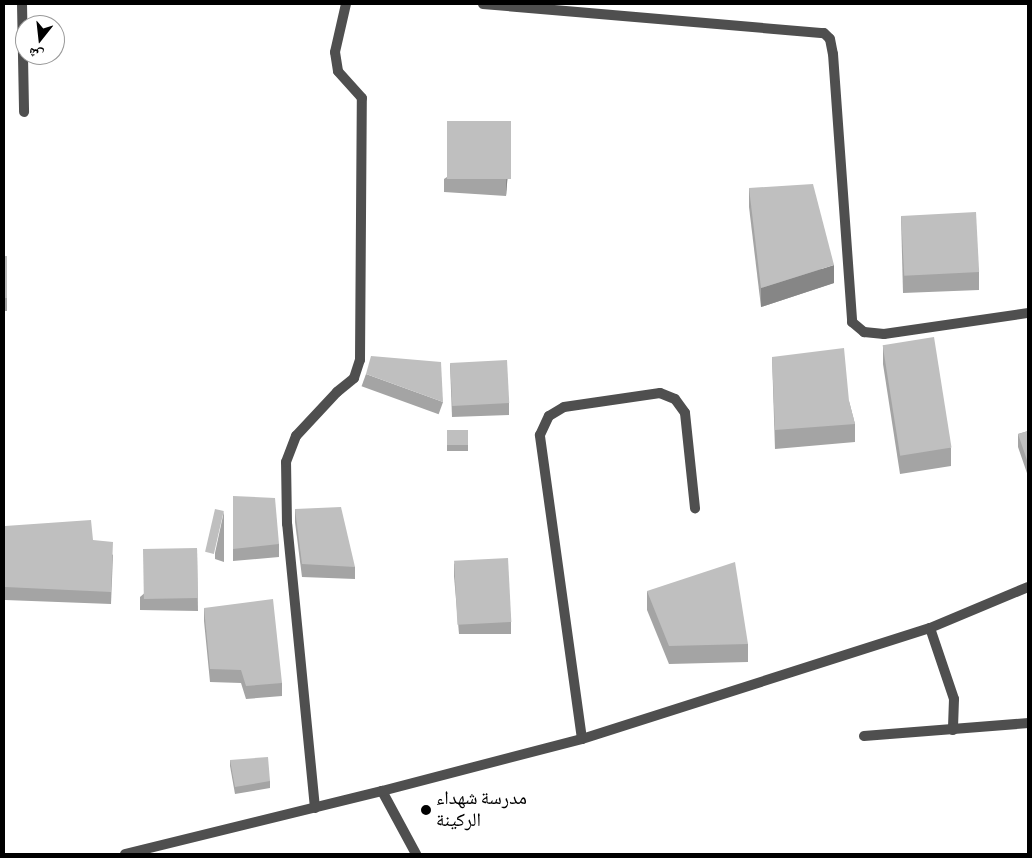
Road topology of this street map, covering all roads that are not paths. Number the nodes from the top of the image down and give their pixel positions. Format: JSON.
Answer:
{"nodes":[{"id":1,"x":22,"y":4,"type":"edge"},
{"id":2,"x":346,"y":4,"type":"edge"},
{"id":3,"x":483,"y":4,"type":"edge"},
{"id":4,"x":24,"y":112,"type":"dead end"},
{"id":5,"x":1028,"y":313,"type":"edge"},
{"id":6,"x":695,"y":508,"type":"dead end"},
{"id":7,"x":1028,"y":587,"type":"edge"},
{"id":8,"x":930,"y":628,"type":"junction"},
{"id":9,"x":1028,"y":723,"type":"edge"},
{"id":10,"x":953,"y":730,"type":"junction"},
{"id":11,"x":864,"y":736,"type":"dead end"},
{"id":12,"x":582,"y":739,"type":"junction"},
{"id":13,"x":382,"y":791,"type":"junction"},
{"id":14,"x":315,"y":808,"type":"junction"},
{"id":15,"x":125,"y":854,"type":"edge"},
{"id":16,"x":416,"y":854,"type":"edge"}],
"edges":[{"from":1,"to":4,"type":"street"},
{"from":2,"to":14,"type":"street"},
{"from":3,"to":5,"type":"street"},
{"from":6,"to":12,"type":"street"},
{"from":7,"to":8,"type":"street"},
{"from":8,"to":10,"type":"street"},
{"from":8,"to":12,"type":"street"},
{"from":9,"to":10,"type":"street"},
{"from":10,"to":11,"type":"street"},
{"from":12,"to":13,"type":"street"},
{"from":13,"to":14,"type":"street"},
{"from":13,"to":16,"type":"street"},
{"from":14,"to":15,"type":"street"}]}
